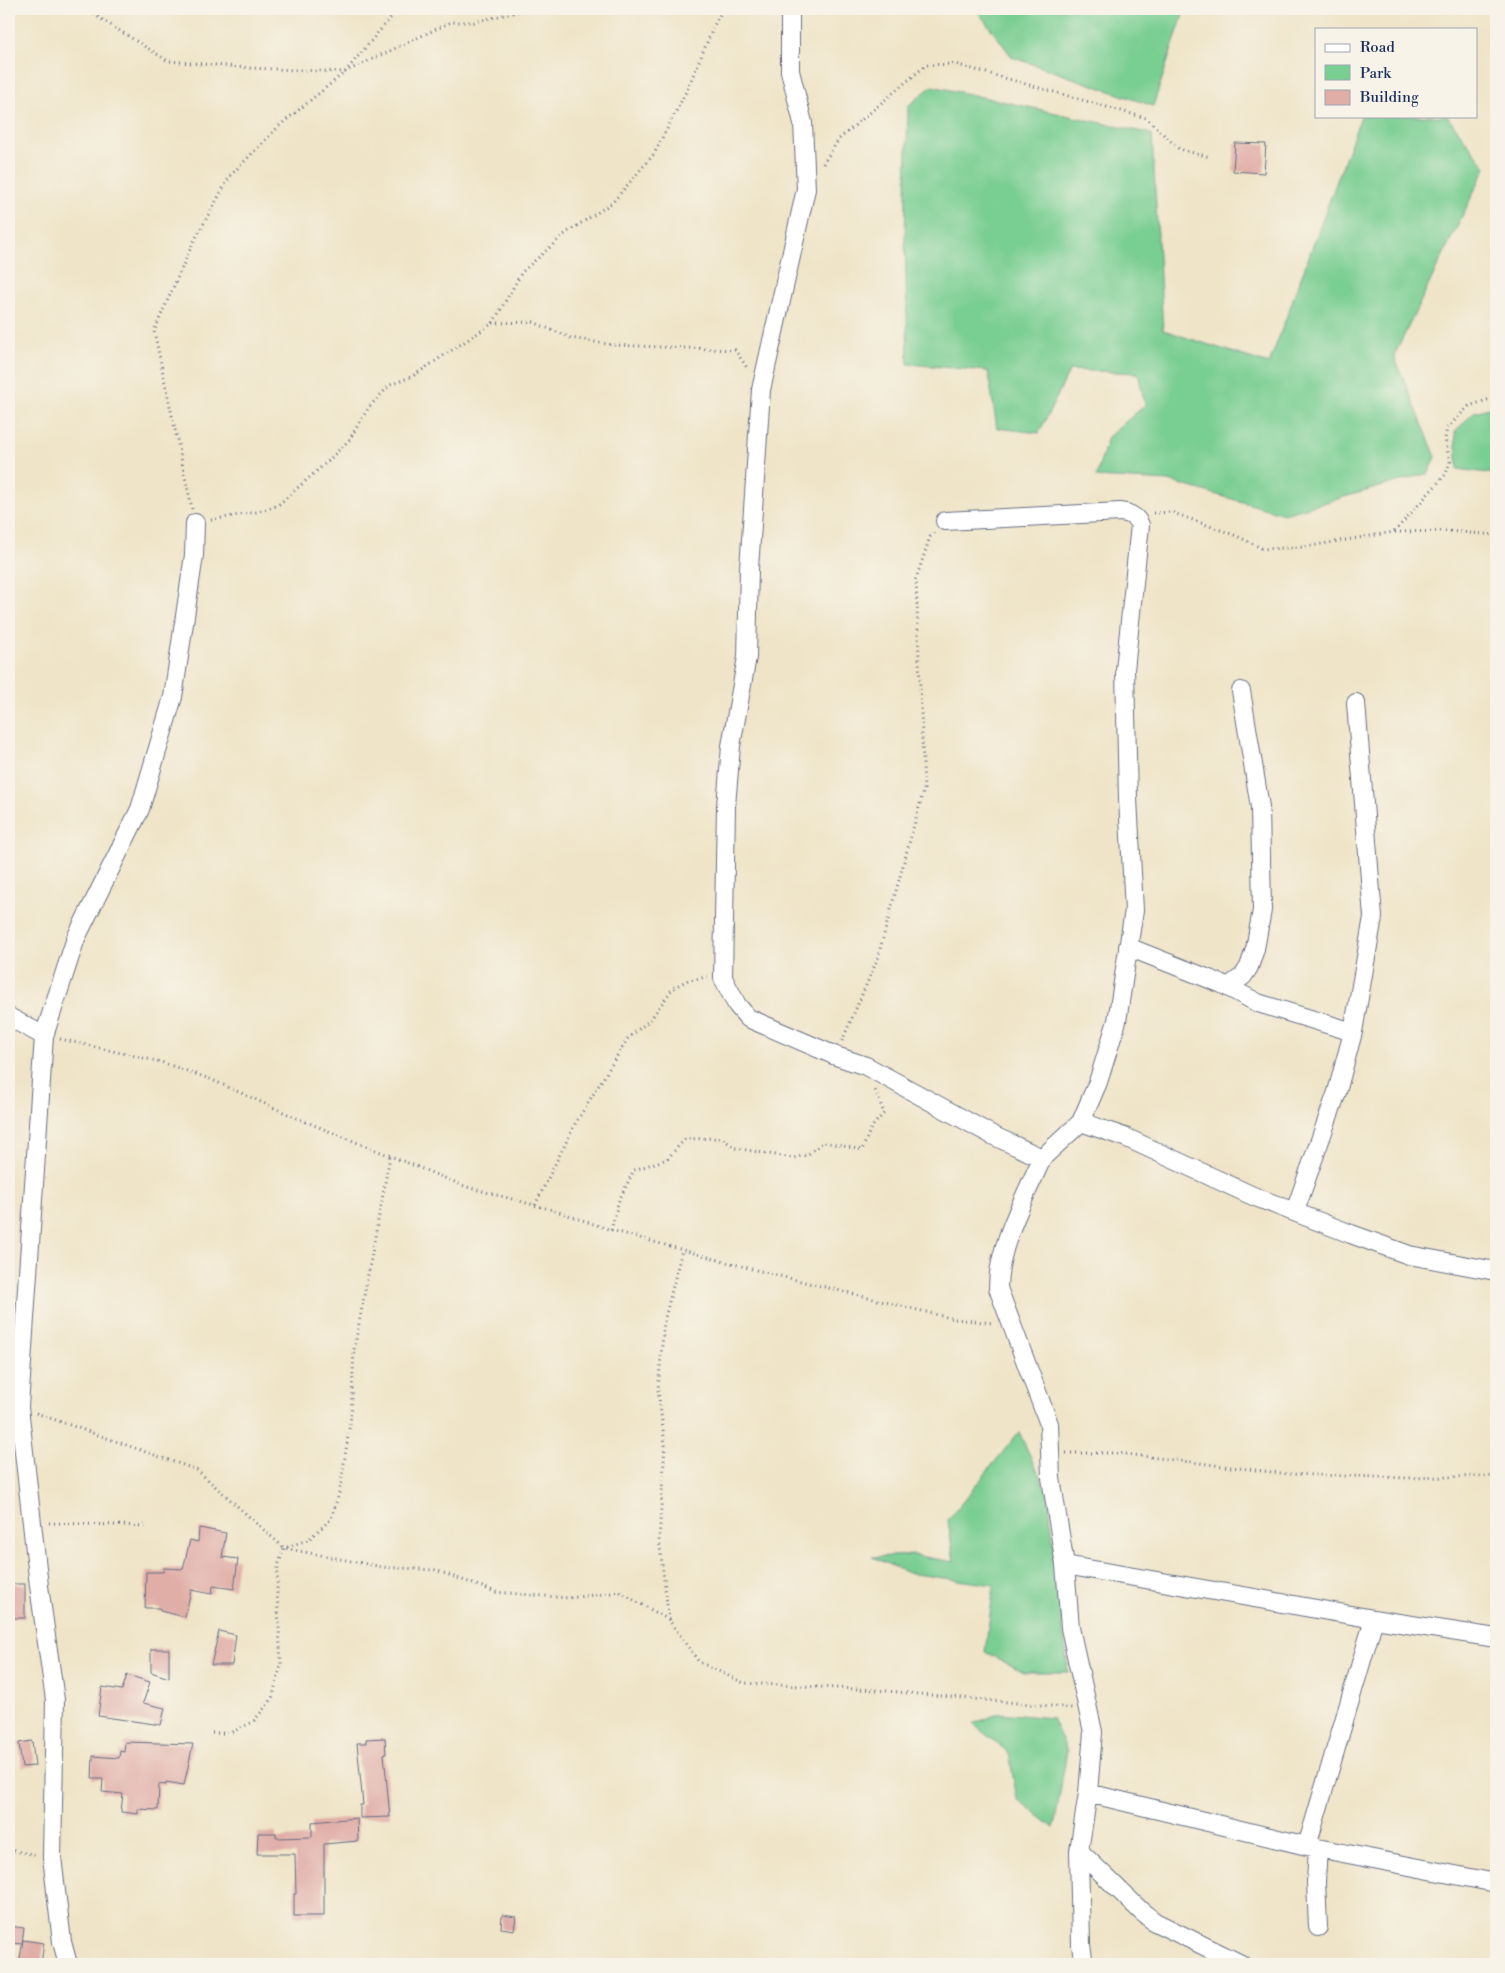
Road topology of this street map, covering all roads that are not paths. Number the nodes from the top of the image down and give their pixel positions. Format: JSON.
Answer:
{"nodes":[{"id":1,"x":790,"y":9,"type":"edge"},
{"id":2,"x":945,"y":521,"type":"road end"},
{"id":3,"x":195,"y":523,"type":"road end"},
{"id":4,"x":1241,"y":691,"type":"dead end"},
{"id":5,"x":1356,"y":703,"type":"dead end"},
{"id":6,"x":1128,"y":947,"type":"junction"},
{"id":7,"x":1228,"y":987,"type":"junction"},
{"id":8,"x":9,"y":1018,"type":"edge"},
{"id":9,"x":1353,"y":1032,"type":"junction"},
{"id":10,"x":44,"y":1036,"type":"junction"},
{"id":11,"x":1082,"y":1122,"type":"junction"},
{"id":12,"x":1042,"y":1158,"type":"junction"},
{"id":13,"x":1295,"y":1211,"type":"junction"},
{"id":14,"x":1496,"y":1269,"type":"edge"},
{"id":15,"x":1065,"y":1565,"type":"junction"},
{"id":16,"x":1374,"y":1619,"type":"junction"},
{"id":17,"x":1496,"y":1638,"type":"edge"},
{"id":18,"x":1088,"y":1793,"type":"junction"},
{"id":19,"x":1313,"y":1847,"type":"junction"},
{"id":20,"x":1079,"y":1851,"type":"junction"},
{"id":21,"x":1496,"y":1883,"type":"edge"},
{"id":22,"x":1318,"y":1927,"type":"dead end"},
{"id":23,"x":1235,"y":1963,"type":"edge"},
{"id":24,"x":68,"y":1964,"type":"edge"},
{"id":25,"x":1084,"y":1964,"type":"edge"}],
"edges":[{"from":1,"to":12,"type":"street"},
{"from":2,"to":6,"type":"street"},
{"from":3,"to":10,"type":"street"},
{"from":4,"to":7,"type":"street"},
{"from":5,"to":9,"type":"street"},
{"from":6,"to":7,"type":"street"},
{"from":6,"to":11,"type":"street"},
{"from":7,"to":9,"type":"street"},
{"from":8,"to":10,"type":"street"},
{"from":9,"to":13,"type":"street"},
{"from":10,"to":24,"type":"street"},
{"from":11,"to":12,"type":"street"},
{"from":11,"to":13,"type":"street"},
{"from":12,"to":15,"type":"street"},
{"from":13,"to":14,"type":"street"},
{"from":15,"to":16,"type":"street"},
{"from":15,"to":18,"type":"street"},
{"from":16,"to":17,"type":"street"},
{"from":16,"to":19,"type":"street"},
{"from":18,"to":19,"type":"street"},
{"from":18,"to":20,"type":"street"},
{"from":19,"to":21,"type":"street"},
{"from":19,"to":22,"type":"street"},
{"from":20,"to":23,"type":"street"},
{"from":20,"to":25,"type":"street"}]}
